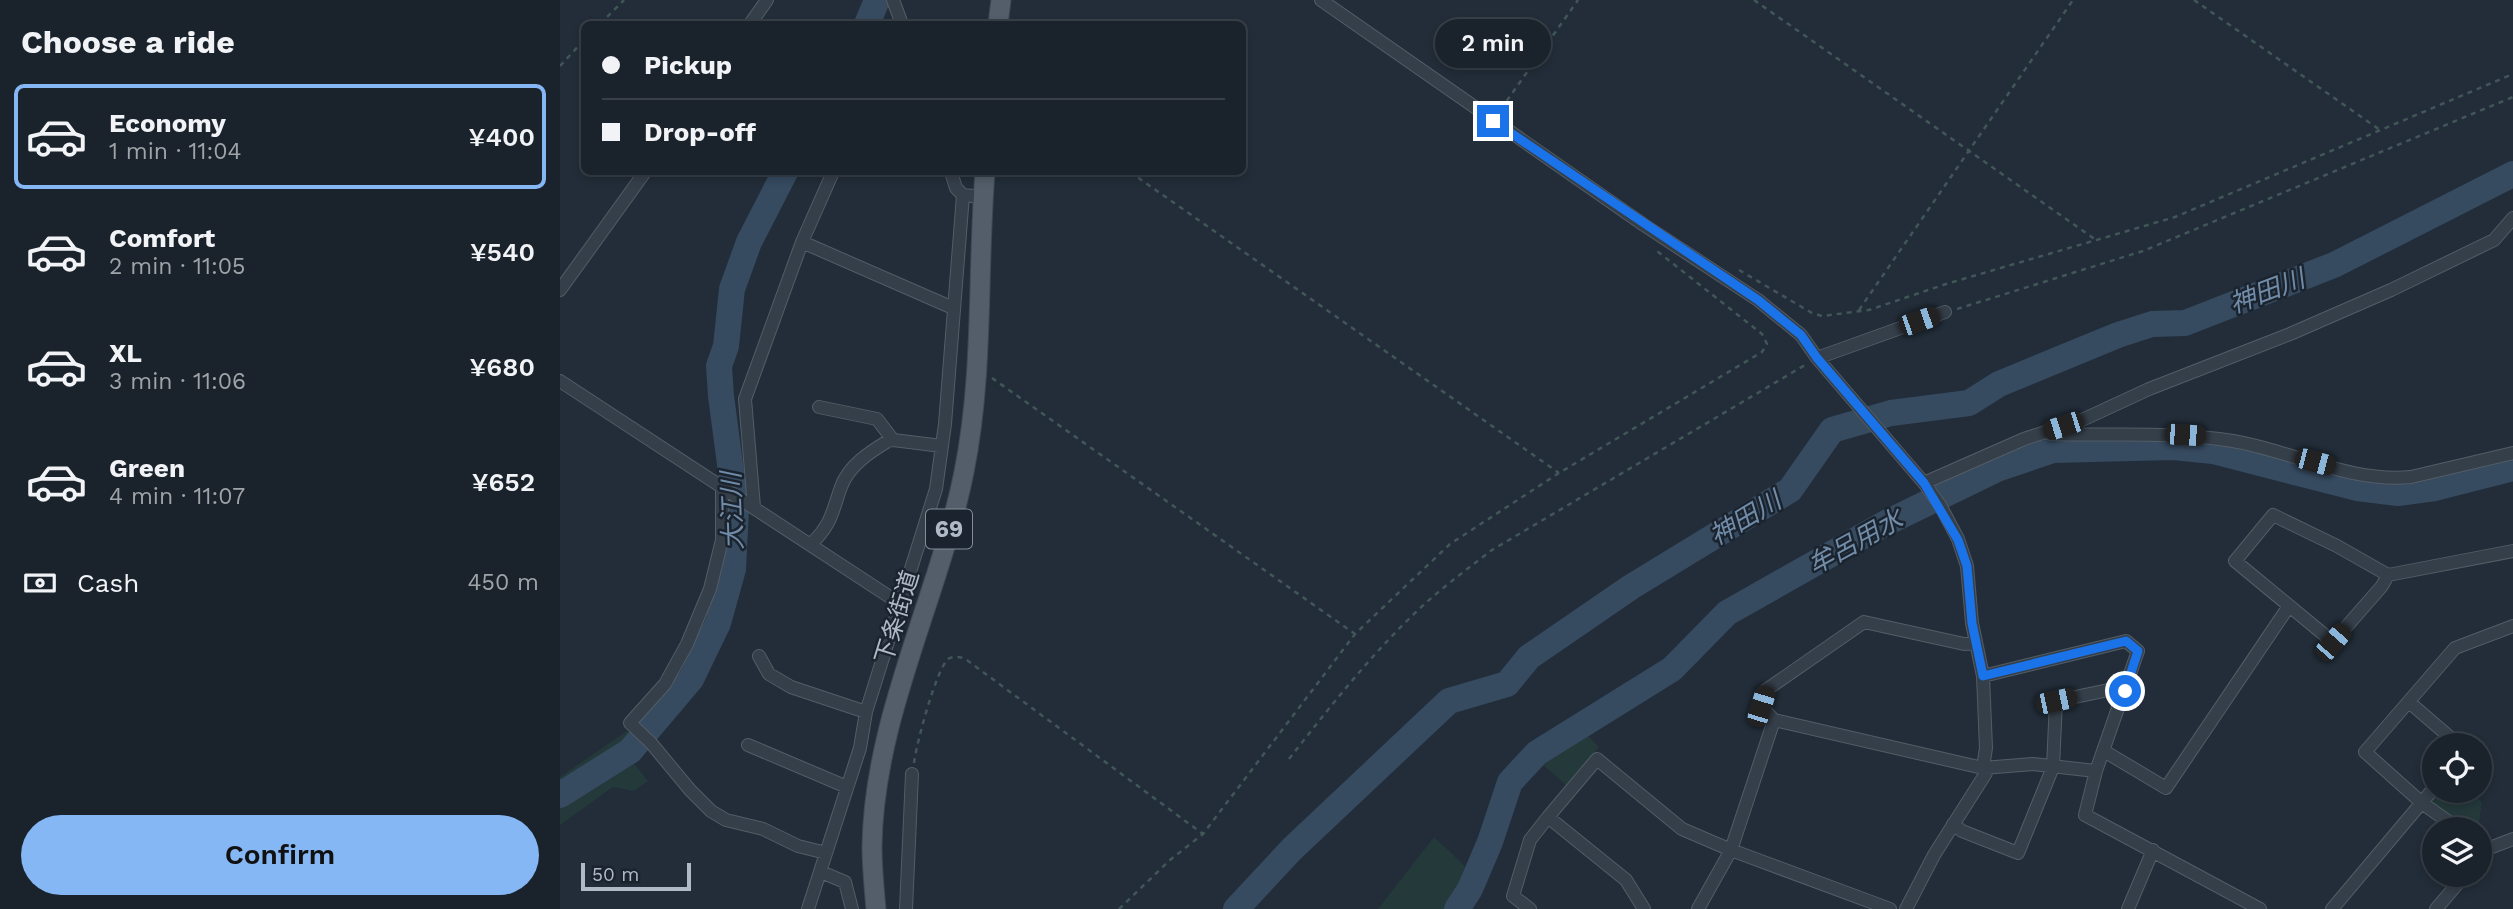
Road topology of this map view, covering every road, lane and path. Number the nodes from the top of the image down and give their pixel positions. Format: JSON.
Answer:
{"nodes":[{"id":1,"x":624,"y":0,"type":"edge"},
{"id":2,"x":767,"y":0,"type":"edge"},
{"id":3,"x":893,"y":0,"type":"edge"},
{"id":4,"x":1001,"y":0,"type":"edge"},
{"id":5,"x":1321,"y":0,"type":"edge"},
{"id":6,"x":1578,"y":0,"type":"edge"},
{"id":7,"x":1754,"y":0,"type":"edge"},
{"id":8,"x":2073,"y":0,"type":"edge"},
{"id":9,"x":2194,"y":0,"type":"edge"},
{"id":10,"x":603,"y":21,"type":"edge"},
{"id":11,"x":752,"y":21,"type":"edge"},
{"id":12,"x":901,"y":21,"type":"edge"},
{"id":13,"x":998,"y":21,"type":"edge"},
{"id":14,"x":581,"y":43,"type":"edge"},
{"id":15,"x":560,"y":66,"type":"edge"},
{"id":16,"x":2513,"y":74,"type":"edge"},
{"id":17,"x":2513,"y":97,"type":"edge"},
{"id":18,"x":1493,"y":121,"type":"junction"},
{"id":19,"x":2381,"y":131,"type":"junction"},
{"id":20,"x":1968,"y":150,"type":"junction"},
{"id":21,"x":643,"y":175,"type":"edge"},
{"id":22,"x":832,"y":175,"type":"edge"},
{"id":23,"x":952,"y":175,"type":"edge"},
{"id":24,"x":985,"y":175,"type":"edge"},
{"id":25,"x":1133,"y":175,"type":"edge"},
{"id":26,"x":963,"y":195,"type":"junction"},
{"id":27,"x":983,"y":197,"type":"junction"},
{"id":28,"x":2513,"y":218,"type":"edge"},
{"id":29,"x":2096,"y":240,"type":"junction"},
{"id":30,"x":802,"y":242,"type":"junction"},
{"id":31,"x":1655,"y":249,"type":"dead end"},
{"id":32,"x":1731,"y":265,"type":"dead end"},
{"id":33,"x":560,"y":290,"type":"edge"},
{"id":34,"x":981,"y":297,"type":"junction"},
{"id":35,"x":953,"y":302,"type":"junction"},
{"id":36,"x":1859,"y":310,"type":"junction"},
{"id":37,"x":1945,"y":313,"type":"joint"},
{"id":38,"x":1819,"y":360,"type":"junction"},
{"id":39,"x":977,"y":371,"type":"junction"},
{"id":40,"x":560,"y":381,"type":"edge"},
{"id":41,"x":819,"y":407,"type":"dead end"},
{"id":42,"x":2044,"y":432,"type":"junction"},
{"id":43,"x":894,"y":440,"type":"junction"},
{"id":44,"x":942,"y":446,"type":"junction"},
{"id":45,"x":2513,"y":453,"type":"edge"},
{"id":46,"x":1559,"y":473,"type":"junction"},
{"id":47,"x":1926,"y":485,"type":"junction"},
{"id":48,"x":722,"y":487,"type":"junction"},
{"id":49,"x":754,"y":507,"type":"junction"},
{"id":50,"x":811,"y":544,"type":"junction"},
{"id":51,"x":2513,"y":551,"type":"edge"},
{"id":52,"x":2388,"y":575,"type":"junction"},
{"id":53,"x":899,"y":603,"type":"junction"},
{"id":54,"x":2289,"y":606,"type":"junction"},
{"id":55,"x":2513,"y":626,"type":"edge"},
{"id":56,"x":1355,"y":634,"type":"junction"},
{"id":57,"x":1976,"y":643,"type":"junction"},
{"id":58,"x":759,"y":656,"type":"dead end"},
{"id":59,"x":877,"y":676,"type":"junction"},
{"id":60,"x":1983,"y":676,"type":"junction"},
{"id":61,"x":903,"y":684,"type":"junction"},
{"id":62,"x":2125,"y":691,"type":"junction"},
{"id":63,"x":2409,"y":702,"type":"junction"},
{"id":64,"x":866,"y":712,"type":"junction"},
{"id":65,"x":1774,"y":720,"type":"junction"},
{"id":66,"x":2445,"y":733,"type":"edge"},
{"id":67,"x":748,"y":745,"type":"dead end"},
{"id":68,"x":2104,"y":751,"type":"junction"},
{"id":69,"x":1289,"y":759,"type":"dead end"},
{"id":70,"x":2053,"y":767,"type":"junction"},
{"id":71,"x":1983,"y":768,"type":"junction"},
{"id":72,"x":2096,"y":771,"type":"junction"},
{"id":73,"x":912,"y":774,"type":"joint"},
{"id":74,"x":847,"y":787,"type":"junction"},
{"id":75,"x":2422,"y":803,"type":"junction"},
{"id":76,"x":1549,"y":817,"type":"junction"},
{"id":77,"x":2442,"y":817,"type":"edge"},
{"id":78,"x":1953,"y":824,"type":"junction"},
{"id":79,"x":1203,"y":834,"type":"junction"},
{"id":80,"x":2513,"y":839,"type":"edge"},
{"id":81,"x":2492,"y":846,"type":"edge"},
{"id":82,"x":1731,"y":850,"type":"junction"},
{"id":83,"x":2153,"y":850,"type":"junction"},
{"id":84,"x":826,"y":853,"type":"junction"},
{"id":85,"x":821,"y":872,"type":"junction"},
{"id":86,"x":2455,"y":887,"type":"edge"},
{"id":87,"x":808,"y":909,"type":"edge"},
{"id":88,"x":852,"y":909,"type":"edge"},
{"id":89,"x":876,"y":909,"type":"edge"},
{"id":90,"x":906,"y":909,"type":"edge"},
{"id":91,"x":1119,"y":909,"type":"edge"},
{"id":92,"x":1530,"y":909,"type":"edge"},
{"id":93,"x":1644,"y":909,"type":"edge"},
{"id":94,"x":1698,"y":909,"type":"edge"},
{"id":95,"x":1890,"y":909,"type":"edge"},
{"id":96,"x":1906,"y":909,"type":"edge"},
{"id":97,"x":2128,"y":909,"type":"edge"},
{"id":98,"x":2260,"y":909,"type":"edge"},
{"id":99,"x":2332,"y":909,"type":"edge"},
{"id":100,"x":2436,"y":909,"type":"edge"}],
"edges":[{"from":1,"to":10,"type":"path"},
{"from":2,"to":11,"type":"street"},
{"from":3,"to":12,"type":"street"},
{"from":4,"to":13,"type":"main road"},
{"from":5,"to":18,"type":"street"},
{"from":6,"to":18,"type":"path"},
{"from":7,"to":20,"type":"path"},
{"from":8,"to":20,"type":"path"},
{"from":9,"to":19,"type":"path"},
{"from":14,"to":15,"type":"path"},
{"from":16,"to":19,"type":"path"},
{"from":17,"to":37,"type":"path"},
{"from":18,"to":38,"type":"street"},
{"from":19,"to":29,"type":"path"},
{"from":20,"to":29,"type":"path"},
{"from":20,"to":36,"type":"path"},
{"from":21,"to":33,"type":"street"},
{"from":22,"to":30,"type":"street"},
{"from":23,"to":26,"type":"street"},
{"from":24,"to":27,"type":"main road","name":"下条街道","number":"69"},
{"from":25,"to":46,"type":"path"},
{"from":26,"to":27,"type":"street"},
{"from":26,"to":35,"type":"street"},
{"from":27,"to":34,"type":"main road","name":"下条街道","number":"69"},
{"from":28,"to":42,"type":"street"},
{"from":29,"to":36,"type":"path"},
{"from":30,"to":35,"type":"street"},
{"from":30,"to":49,"type":"street"},
{"from":31,"to":46,"type":"path"},
{"from":32,"to":36,"type":"path"},
{"from":34,"to":35,"type":"street"},
{"from":34,"to":39,"type":"main road","name":"下条街道","number":"69"},
{"from":35,"to":44,"type":"street"},
{"from":37,"to":38,"type":"street"},
{"from":38,"to":47,"type":"street"},
{"from":38,"to":69,"type":"path"},
{"from":39,"to":56,"type":"path"},
{"from":39,"to":61,"type":"main road","name":"下条街道","number":"69"},
{"from":40,"to":48,"type":"street"},
{"from":41,"to":43,"type":"street"},
{"from":42,"to":45,"type":"street"},
{"from":42,"to":47,"type":"street"},
{"from":43,"to":44,"type":"street"},
{"from":43,"to":50,"type":"street"},
{"from":44,"to":53,"type":"street"},
{"from":46,"to":56,"type":"path"},
{"from":47,"to":57,"type":"street"},
{"from":48,"to":49,"type":"street"},
{"from":48,"to":84,"type":"street"},
{"from":49,"to":50,"type":"street"},
{"from":50,"to":53,"type":"street"},
{"from":51,"to":52,"type":"street"},
{"from":52,"to":54,"type":"street"},
{"from":52,"to":54,"type":"street"},
{"from":53,"to":59,"type":"street"},
{"from":54,"to":68,"type":"street"},
{"from":55,"to":63,"type":"street"},
{"from":56,"to":79,"type":"path"},
{"from":57,"to":60,"type":"street"},
{"from":57,"to":65,"type":"street"},
{"from":58,"to":64,"type":"street"},
{"from":59,"to":61,"type":"street"},
{"from":59,"to":64,"type":"street"},
{"from":60,"to":62,"type":"street"},
{"from":60,"to":71,"type":"street"},
{"from":61,"to":89,"type":"main road","name":"下条街道","number":"69"},
{"from":62,"to":68,"type":"street"},
{"from":62,"to":70,"type":"street"},
{"from":63,"to":66,"type":"street"},
{"from":63,"to":75,"type":"street"},
{"from":64,"to":74,"type":"street"},
{"from":65,"to":71,"type":"street"},
{"from":65,"to":82,"type":"street"},
{"from":67,"to":74,"type":"street"},
{"from":68,"to":72,"type":"street"},
{"from":70,"to":71,"type":"street"},
{"from":70,"to":72,"type":"street"},
{"from":70,"to":78,"type":"street"},
{"from":71,"to":78,"type":"street"},
{"from":72,"to":83,"type":"street"},
{"from":73,"to":79,"type":"path"},
{"from":73,"to":90,"type":"street"},
{"from":74,"to":84,"type":"street"},
{"from":75,"to":77,"type":"street"},
{"from":75,"to":99,"type":"street"},
{"from":76,"to":82,"type":"street"},
{"from":76,"to":92,"type":"street"},
{"from":76,"to":93,"type":"street"},
{"from":78,"to":96,"type":"street"},
{"from":79,"to":91,"type":"path"},
{"from":80,"to":81,"type":"street"},
{"from":82,"to":94,"type":"street"},
{"from":82,"to":95,"type":"street"},
{"from":83,"to":97,"type":"street"},
{"from":83,"to":98,"type":"street"},
{"from":84,"to":85,"type":"street"},
{"from":85,"to":87,"type":"street"},
{"from":85,"to":88,"type":"street"},
{"from":86,"to":100,"type":"street"}]}
